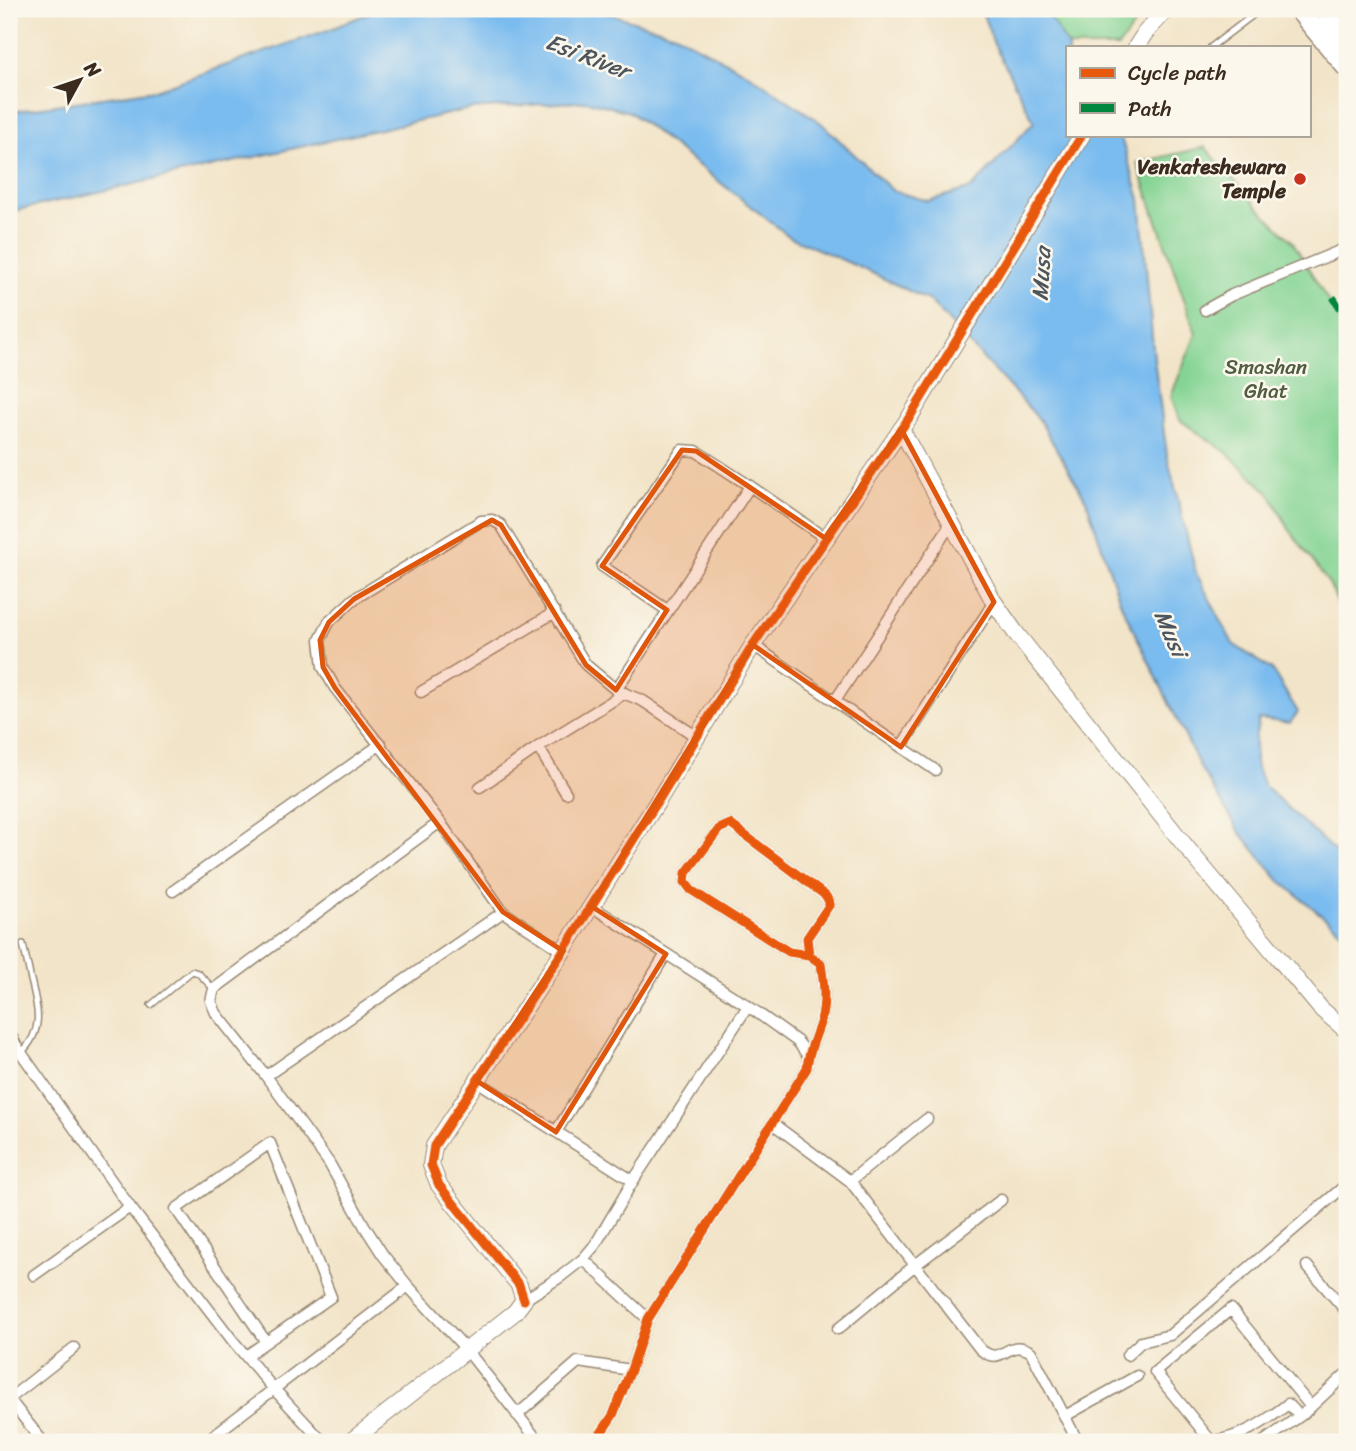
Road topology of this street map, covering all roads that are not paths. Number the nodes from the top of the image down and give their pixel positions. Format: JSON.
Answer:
{"nodes":[{"id":1,"x":1167,"y":9,"type":"edge"},
{"id":2,"x":1261,"y":9,"type":"edge"},
{"id":3,"x":1298,"y":9,"type":"edge"},
{"id":4,"x":1323,"y":9,"type":"edge"},
{"id":5,"x":1347,"y":40,"type":"edge"},
{"id":6,"x":1137,"y":46,"type":"edge"},
{"id":7,"x":1212,"y":46,"type":"edge"},
{"id":8,"x":1347,"y":68,"type":"edge"},
{"id":9,"x":1081,"y":136,"type":"edge"},
{"id":10,"x":1347,"y":248,"type":"edge"},
{"id":11,"x":1205,"y":310,"type":"dead end"},
{"id":12,"x":906,"y":422,"type":"junction"},
{"id":13,"x":750,"y":486,"type":"junction"},
{"id":14,"x":952,"y":522,"type":"junction"},
{"id":15,"x":825,"y":538,"type":"junction"},
{"id":16,"x":993,"y":603,"type":"junction"},
{"id":17,"x":667,"y":610,"type":"junction"},
{"id":18,"x":555,"y":612,"type":"junction"},
{"id":19,"x":753,"y":645,"type":"junction"},
{"id":20,"x":620,"y":691,"type":"junction"},
{"id":21,"x":421,"y":692,"type":"dead end"},
{"id":22,"x":835,"y":701,"type":"junction"},
{"id":23,"x":697,"y":737,"type":"junction"},
{"id":24,"x":381,"y":744,"type":"junction"},
{"id":25,"x":538,"y":747,"type":"junction"},
{"id":26,"x":901,"y":747,"type":"junction"},
{"id":27,"x":935,"y":770,"type":"dead end"},
{"id":28,"x":480,"y":787,"type":"dead end"},
{"id":29,"x":566,"y":793,"type":"dead end"},
{"id":30,"x":440,"y":822,"type":"junction"},
{"id":31,"x":173,"y":891,"type":"dead end"},
{"id":32,"x":591,"y":906,"type":"junction"},
{"id":33,"x":503,"y":912,"type":"junction"},
{"id":34,"x":23,"y":944,"type":"dead end"},
{"id":35,"x":563,"y":951,"type":"junction"},
{"id":36,"x":666,"y":954,"type":"junction"},
{"id":37,"x":809,"y":955,"type":"junction"},
{"id":38,"x":214,"y":989,"type":"junction"},
{"id":39,"x":150,"y":1005,"type":"dead end"},
{"id":40,"x":748,"y":1006,"type":"junction"},
{"id":41,"x":1347,"y":1031,"type":"edge"},
{"id":42,"x":9,"y":1032,"type":"edge"},
{"id":43,"x":21,"y":1053,"type":"junction"},
{"id":44,"x":808,"y":1056,"type":"junction"},
{"id":45,"x":266,"y":1076,"type":"junction"},
{"id":46,"x":477,"y":1081,"type":"junction"},
{"id":47,"x":927,"y":1119,"type":"dead end"},
{"id":48,"x":772,"y":1123,"type":"junction"},
{"id":49,"x":556,"y":1132,"type":"junction"},
{"id":50,"x":633,"y":1181,"type":"junction"},
{"id":51,"x":850,"y":1181,"type":"junction"},
{"id":52,"x":1347,"y":1184,"type":"edge"},
{"id":53,"x":1001,"y":1200,"type":"dead end"},
{"id":54,"x":130,"y":1207,"type":"junction"},
{"id":55,"x":583,"y":1259,"type":"junction"},
{"id":56,"x":914,"y":1266,"type":"junction"},
{"id":57,"x":1307,"y":1266,"type":"dead end"},
{"id":58,"x":34,"y":1275,"type":"dead end"},
{"id":59,"x":408,"y":1286,"type":"junction"},
{"id":60,"x":524,"y":1300,"type":"junction"},
{"id":61,"x":1347,"y":1312,"type":"edge"},
{"id":62,"x":648,"y":1319,"type":"junction"},
{"id":63,"x":838,"y":1329,"type":"dead end"},
{"id":64,"x":266,"y":1342,"type":"junction"},
{"id":65,"x":74,"y":1348,"type":"dead end"},
{"id":66,"x":466,"y":1349,"type":"junction"},
{"id":67,"x":1127,"y":1355,"type":"dead end"},
{"id":68,"x":246,"y":1356,"type":"junction"},
{"id":69,"x":631,"y":1370,"type":"junction"},
{"id":70,"x":1347,"y":1373,"type":"edge"},
{"id":71,"x":1137,"y":1376,"type":"dead end"},
{"id":72,"x":273,"y":1388,"type":"junction"},
{"id":73,"x":1300,"y":1393,"type":"junction"},
{"id":74,"x":9,"y":1399,"type":"edge"},
{"id":75,"x":1288,"y":1404,"type":"junction"},
{"id":76,"x":1311,"y":1407,"type":"junction"},
{"id":77,"x":517,"y":1415,"type":"junction"},
{"id":78,"x":1065,"y":1416,"type":"junction"},
{"id":79,"x":1300,"y":1416,"type":"junction"},
{"id":80,"x":43,"y":1442,"type":"edge"},
{"id":81,"x":205,"y":1442,"type":"edge"},
{"id":82,"x":323,"y":1442,"type":"edge"},
{"id":83,"x":350,"y":1442,"type":"edge"},
{"id":84,"x":539,"y":1442,"type":"edge"},
{"id":85,"x":595,"y":1442,"type":"edge"},
{"id":86,"x":1078,"y":1442,"type":"edge"},
{"id":87,"x":1263,"y":1442,"type":"edge"}],
"edges":[{"from":1,"to":6,"type":"street"},
{"from":2,"to":7,"type":"lane"},
{"from":3,"to":8,"type":"highway"},
{"from":4,"to":5,"type":"highway"},
{"from":9,"to":12,"type":"street"},
{"from":10,"to":11,"type":"street"},
{"from":12,"to":14,"type":"street"},
{"from":12,"to":15,"type":"street"},
{"from":13,"to":15,"type":"street"},
{"from":13,"to":17,"type":"street"},
{"from":13,"to":17,"type":"street"},
{"from":14,"to":16,"type":"street"},
{"from":14,"to":22,"type":"street"},
{"from":15,"to":19,"type":"street"},
{"from":16,"to":26,"type":"street"},
{"from":16,"to":41,"type":"street"},
{"from":17,"to":20,"type":"street"},
{"from":18,"to":20,"type":"street"},
{"from":18,"to":21,"type":"street"},
{"from":18,"to":24,"type":"street"},
{"from":19,"to":22,"type":"street"},
{"from":19,"to":23,"type":"street"},
{"from":20,"to":23,"type":"street"},
{"from":20,"to":25,"type":"street"},
{"from":22,"to":26,"type":"street"},
{"from":23,"to":32,"type":"street"},
{"from":24,"to":30,"type":"street"},
{"from":24,"to":31,"type":"street"},
{"from":25,"to":28,"type":"street"},
{"from":25,"to":29,"type":"street"},
{"from":26,"to":27,"type":"street"},
{"from":30,"to":33,"type":"street"},
{"from":30,"to":38,"type":"street"},
{"from":32,"to":35,"type":"street"},
{"from":32,"to":36,"type":"street"},
{"from":33,"to":35,"type":"street"},
{"from":33,"to":45,"type":"street"},
{"from":34,"to":43,"type":"lane"},
{"from":35,"to":46,"type":"street"},
{"from":36,"to":40,"type":"street"},
{"from":36,"to":49,"type":"street"},
{"from":37,"to":37,"type":"street"},
{"from":37,"to":44,"type":"street"},
{"from":38,"to":39,"type":"lane"},
{"from":38,"to":45,"type":"street"},
{"from":40,"to":44,"type":"street"},
{"from":40,"to":50,"type":"street"},
{"from":42,"to":43,"type":"street"},
{"from":43,"to":54,"type":"street"},
{"from":44,"to":48,"type":"street"},
{"from":45,"to":59,"type":"street"},
{"from":46,"to":49,"type":"street"},
{"from":46,"to":60,"type":"street"},
{"from":47,"to":51,"type":"street"},
{"from":48,"to":51,"type":"street"},
{"from":48,"to":62,"type":"street"},
{"from":49,"to":50,"type":"street"},
{"from":50,"to":55,"type":"street"},
{"from":51,"to":56,"type":"street"},
{"from":52,"to":67,"type":"street"},
{"from":53,"to":56,"type":"street"},
{"from":54,"to":58,"type":"street"},
{"from":54,"to":68,"type":"street"},
{"from":55,"to":60,"type":"street"},
{"from":55,"to":62,"type":"street"},
{"from":56,"to":63,"type":"street"},
{"from":56,"to":78,"type":"street"},
{"from":57,"to":61,"type":"street"},
{"from":59,"to":66,"type":"street"},
{"from":59,"to":72,"type":"street"},
{"from":60,"to":66,"type":"street"},
{"from":62,"to":69,"type":"street"},
{"from":64,"to":64,"type":"street"},
{"from":64,"to":68,"type":"street"},
{"from":65,"to":74,"type":"street"},
{"from":66,"to":77,"type":"street"},
{"from":66,"to":83,"type":"street"},
{"from":68,"to":72,"type":"street"},
{"from":69,"to":77,"type":"street"},
{"from":69,"to":85,"type":"street"},
{"from":70,"to":76,"type":"street"},
{"from":71,"to":78,"type":"street"},
{"from":72,"to":81,"type":"street"},
{"from":72,"to":82,"type":"street"},
{"from":73,"to":75,"type":"street"},
{"from":73,"to":75,"type":"street"},
{"from":73,"to":76,"type":"street"},
{"from":74,"to":80,"type":"street"},
{"from":75,"to":79,"type":"street"},
{"from":76,"to":79,"type":"street"},
{"from":77,"to":84,"type":"street"},
{"from":78,"to":86,"type":"street"},
{"from":79,"to":87,"type":"street"}]}
